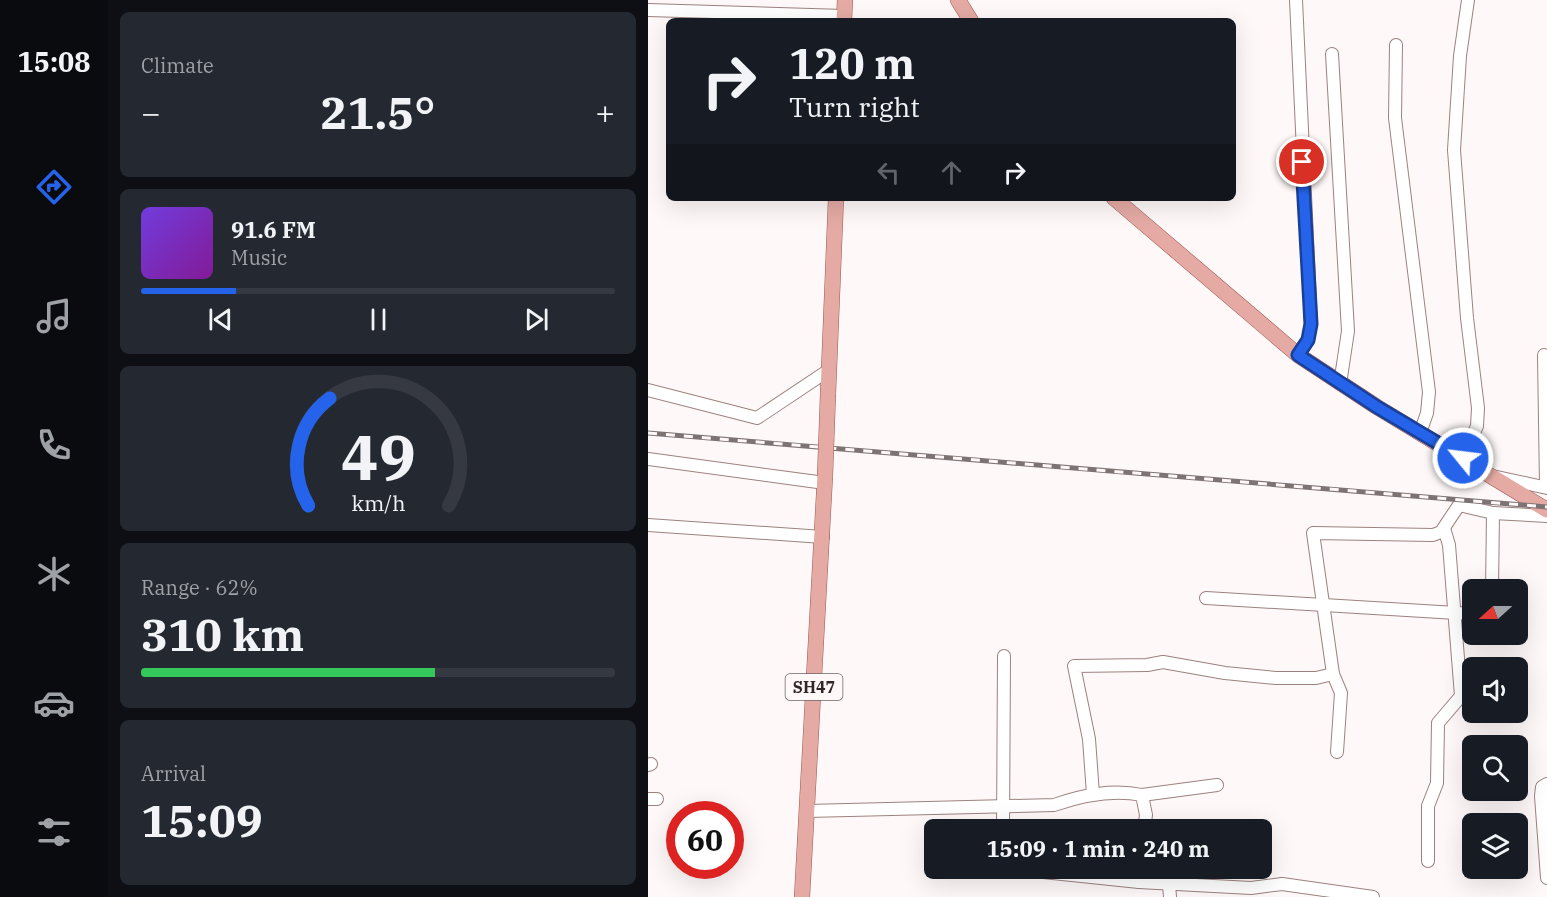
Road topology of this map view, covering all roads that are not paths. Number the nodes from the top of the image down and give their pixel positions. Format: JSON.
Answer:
{"nodes":[{"id":1,"x":845,"y":0,"type":"edge"},
{"id":2,"x":958,"y":0,"type":"edge"},
{"id":3,"x":1296,"y":0,"type":"edge"},
{"id":4,"x":1468,"y":0,"type":"edge"},
{"id":5,"x":648,"y":10,"type":"edge"},
{"id":6,"x":822,"y":18,"type":"edge"},
{"id":7,"x":844,"y":18,"type":"edge"},
{"id":8,"x":969,"y":18,"type":"edge"},
{"id":9,"x":1396,"y":45,"type":"dead end"},
{"id":10,"x":1332,"y":54,"type":"dead end"},
{"id":11,"x":836,"y":201,"type":"edge"},
{"id":12,"x":1118,"y":201,"type":"edge"},
{"id":13,"x":1298,"y":355,"type":"junction"},
{"id":14,"x":1544,"y":355,"type":"dead end"},
{"id":15,"x":829,"y":370,"type":"junction"},
{"id":16,"x":1340,"y":384,"type":"junction"},
{"id":17,"x":648,"y":390,"type":"edge"},
{"id":18,"x":1420,"y":433,"type":"junction"},
{"id":19,"x":1463,"y":458,"type":"junction"},
{"id":20,"x":648,"y":459,"type":"edge"},
{"id":21,"x":1496,"y":477,"type":"junction"},
{"id":22,"x":825,"y":480,"type":"junction"},
{"id":23,"x":1546,"y":487,"type":"edge"},
{"id":24,"x":1547,"y":510,"type":"edge"},
{"id":25,"x":1493,"y":513,"type":"junction"},
{"id":26,"x":1547,"y":516,"type":"edge"},
{"id":27,"x":648,"y":525,"type":"edge"},
{"id":28,"x":1443,"y":528,"type":"junction"},
{"id":29,"x":823,"y":537,"type":"junction"},
{"id":30,"x":1492,"y":579,"type":"edge"},
{"id":31,"x":1206,"y":598,"type":"dead end"},
{"id":32,"x":1322,"y":606,"type":"junction"},
{"id":33,"x":1455,"y":614,"type":"junction"},
{"id":34,"x":1462,"y":614,"type":"edge"},
{"id":35,"x":1004,"y":656,"type":"dead end"},
{"id":36,"x":1333,"y":674,"type":"junction"},
{"id":37,"x":1337,"y":752,"type":"dead end"},
{"id":38,"x":1547,"y":784,"type":"edge"},
{"id":39,"x":1217,"y":785,"type":"dead end"},
{"id":40,"x":1093,"y":794,"type":"junction"},
{"id":41,"x":1142,"y":795,"type":"junction"},
{"id":42,"x":1002,"y":806,"type":"junction"},
{"id":43,"x":807,"y":811,"type":"junction"},
{"id":44,"x":1003,"y":819,"type":"edge"},
{"id":45,"x":1145,"y":819,"type":"edge"},
{"id":46,"x":1428,"y":861,"type":"dead end"},
{"id":47,"x":1547,"y":878,"type":"edge"},
{"id":48,"x":1110,"y":879,"type":"edge"},
{"id":49,"x":1139,"y":882,"type":"joint"},
{"id":50,"x":1169,"y":891,"type":"edge"},
{"id":51,"x":802,"y":897,"type":"edge"},
{"id":52,"x":1373,"y":897,"type":"edge"}],
"edges":[{"from":1,"to":7,"type":"main road"},
{"from":2,"to":8,"type":"main road"},
{"from":3,"to":13,"type":"street"},
{"from":4,"to":19,"type":"street"},
{"from":5,"to":6,"type":"street"},
{"from":9,"to":18,"type":"street"},
{"from":10,"to":16,"type":"street"},
{"from":11,"to":15,"type":"main road","number":"SH47"},
{"from":12,"to":13,"type":"main road"},
{"from":13,"to":16,"type":"main road"},
{"from":14,"to":23,"type":"street"},
{"from":15,"to":17,"type":"street"},
{"from":15,"to":22,"type":"main road","number":"SH47","bridge":true},
{"from":16,"to":18,"type":"main road"},
{"from":18,"to":19,"type":"main road"},
{"from":19,"to":21,"type":"main road"},
{"from":20,"to":22,"type":"street"},
{"from":21,"to":23,"type":"street"},
{"from":21,"to":24,"type":"main road"},
{"from":22,"to":29,"type":"main road","number":"SH47"},
{"from":25,"to":26,"type":"street"},
{"from":25,"to":28,"type":"street"},
{"from":25,"to":30,"type":"street"},
{"from":27,"to":29,"type":"street"},
{"from":28,"to":32,"type":"street"},
{"from":28,"to":33,"type":"street"},
{"from":29,"to":43,"type":"main road","number":"SH47"},
{"from":31,"to":32,"type":"street"},
{"from":32,"to":33,"type":"street"},
{"from":32,"to":36,"type":"street"},
{"from":33,"to":34,"type":"street"},
{"from":33,"to":46,"type":"street"},
{"from":35,"to":42,"type":"street"},
{"from":36,"to":37,"type":"street"},
{"from":36,"to":40,"type":"street"},
{"from":38,"to":47,"type":"street"},
{"from":39,"to":41,"type":"street"},
{"from":40,"to":41,"type":"street"},
{"from":40,"to":42,"type":"street"},
{"from":41,"to":45,"type":"street"},
{"from":42,"to":43,"type":"street"},
{"from":42,"to":44,"type":"street"},
{"from":43,"to":51,"type":"main road","number":"SH47"},
{"from":48,"to":49,"type":"street"},
{"from":49,"to":50,"type":"street"},
{"from":50,"to":52,"type":"street"}]}
